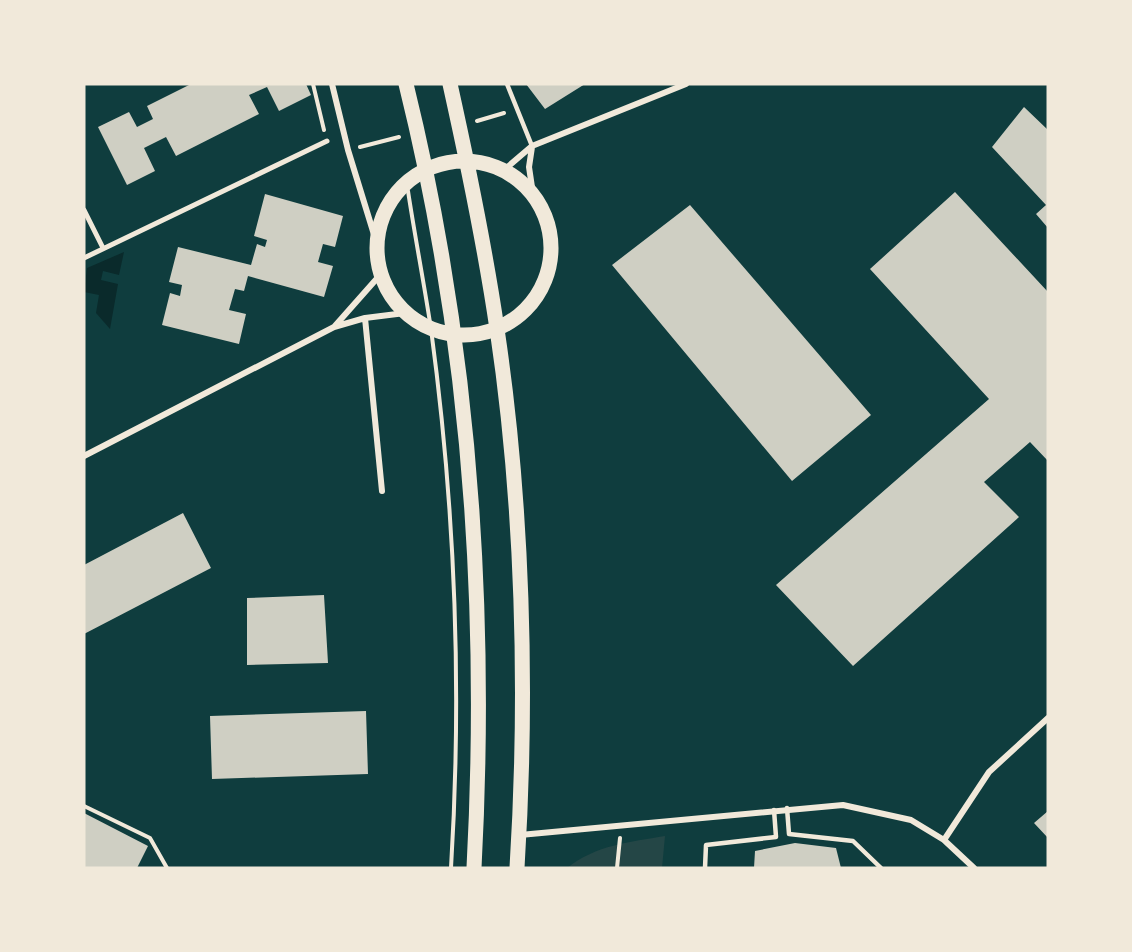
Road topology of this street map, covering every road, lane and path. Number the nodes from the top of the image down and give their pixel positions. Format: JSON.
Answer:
{"nodes":[{"id":1,"x":313,"y":84,"type":"edge"},
{"id":2,"x":332,"y":84,"type":"edge"},
{"id":3,"x":406,"y":84,"type":"edge"},
{"id":4,"x":450,"y":84,"type":"edge"},
{"id":5,"x":507,"y":84,"type":"edge"},
{"id":6,"x":686,"y":84,"type":"edge"},
{"id":7,"x":399,"y":126,"type":"dead end"},
{"id":8,"x":327,"y":141,"type":"joint"},
{"id":9,"x":532,"y":146,"type":"junction"},
{"id":10,"x":403,"y":148,"type":"dead end"},
{"id":11,"x":466,"y":160,"type":"junction"},
{"id":12,"x":426,"y":169,"type":"junction"},
{"id":13,"x":504,"y":170,"type":"junction"},
{"id":14,"x":407,"y":182,"type":"junction"},
{"id":15,"x":533,"y":194,"type":"junction"},
{"id":16,"x":84,"y":210,"type":"edge"},
{"id":17,"x":376,"y":241,"type":"junction"},
{"id":18,"x":103,"y":248,"type":"junction"},
{"id":19,"x":84,"y":258,"type":"edge"},
{"id":20,"x":380,"y":275,"type":"junction"},
{"id":21,"x":405,"y":313,"type":"junction"},
{"id":22,"x":365,"y":318,"type":"junction"},
{"id":23,"x":334,"y":327,"type":"junction"},
{"id":24,"x":497,"y":329,"type":"junction"},
{"id":25,"x":430,"y":330,"type":"junction"},
{"id":26,"x":454,"y":335,"type":"junction"},
{"id":27,"x":84,"y":456,"type":"edge"},
{"id":28,"x":382,"y":491,"type":"dead end"},
{"id":29,"x":1048,"y":718,"type":"edge"},
{"id":30,"x":84,"y":806,"type":"edge"},
{"id":31,"x":787,"y":808,"type":"junction"},
{"id":32,"x":774,"y":810,"type":"junction"},
{"id":33,"x":620,"y":825,"type":"junction"},
{"id":34,"x":519,"y":836,"type":"junction"},
{"id":35,"x":944,"y":840,"type":"junction"},
{"id":36,"x":167,"y":868,"type":"edge"},
{"id":37,"x":451,"y":868,"type":"edge"},
{"id":38,"x":474,"y":868,"type":"edge"},
{"id":39,"x":517,"y":868,"type":"edge"},
{"id":40,"x":617,"y":868,"type":"edge"},
{"id":41,"x":705,"y":868,"type":"edge"},
{"id":42,"x":882,"y":868,"type":"edge"},
{"id":43,"x":974,"y":868,"type":"edge"}],
"edges":[{"from":1,"to":8,"type":"path"},
{"from":2,"to":17,"type":"street"},
{"from":3,"to":12,"type":"main road"},
{"from":4,"to":11,"type":"main road"},
{"from":5,"to":9,"type":"lane"},
{"from":6,"to":9,"type":"street"},
{"from":7,"to":10,"type":"path"},
{"from":8,"to":18,"type":"street"},
{"from":9,"to":13,"type":"street"},
{"from":9,"to":15,"type":"street"},
{"from":11,"to":12,"type":"main road"},
{"from":11,"to":13,"type":"main road"},
{"from":11,"to":24,"type":"main road"},
{"from":12,"to":14,"type":"main road"},
{"from":12,"to":26,"type":"main road"},
{"from":13,"to":15,"type":"main road"},
{"from":14,"to":17,"type":"main road"},
{"from":14,"to":25,"type":"path"},
{"from":15,"to":24,"type":"main road"},
{"from":16,"to":18,"type":"street"},
{"from":17,"to":20,"type":"main road"},
{"from":18,"to":19,"type":"street"},
{"from":20,"to":21,"type":"main road"},
{"from":20,"to":23,"type":"street"},
{"from":21,"to":22,"type":"street"},
{"from":21,"to":25,"type":"main road"},
{"from":22,"to":23,"type":"street"},
{"from":22,"to":28,"type":"street"},
{"from":23,"to":27,"type":"street"},
{"from":24,"to":26,"type":"main road"},
{"from":24,"to":34,"type":"main road"},
{"from":25,"to":26,"type":"main road"},
{"from":25,"to":37,"type":"path"},
{"from":26,"to":38,"type":"main road"},
{"from":29,"to":35,"type":"street"},
{"from":30,"to":36,"type":"path"},
{"from":31,"to":32,"type":"street"},
{"from":31,"to":35,"type":"street"},
{"from":31,"to":42,"type":"lane"},
{"from":32,"to":33,"type":"street"},
{"from":32,"to":41,"type":"lane"},
{"from":33,"to":34,"type":"street"},
{"from":33,"to":40,"type":"path"},
{"from":34,"to":39,"type":"main road"},
{"from":35,"to":43,"type":"street"}]}
